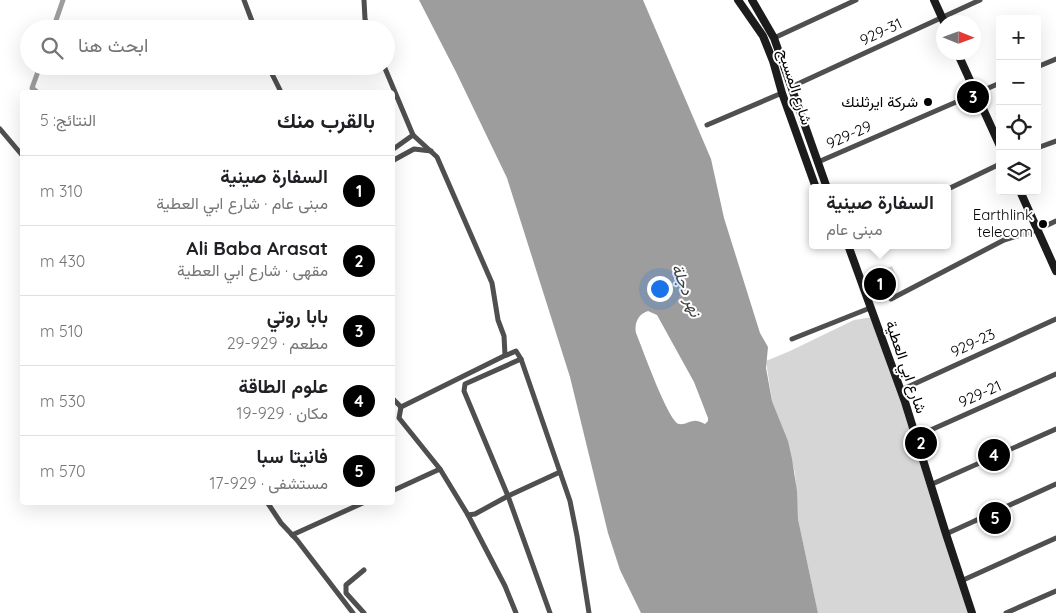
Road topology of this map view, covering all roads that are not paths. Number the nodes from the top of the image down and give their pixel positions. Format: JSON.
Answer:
{"nodes":[{"id":1,"x":244,"y":0,"type":"edge"},
{"id":2,"x":364,"y":0,"type":"edge"},
{"id":3,"x":738,"y":0,"type":"edge"},
{"id":4,"x":752,"y":0,"type":"edge"},
{"id":5,"x":856,"y":0,"type":"edge"},
{"id":6,"x":934,"y":0,"type":"edge"},
{"id":7,"x":980,"y":0,"type":"edge"},
{"id":8,"x":941,"y":15,"type":"edge"},
{"id":9,"x":952,"y":15,"type":"edge"},
{"id":10,"x":252,"y":20,"type":"edge"},
{"id":11,"x":365,"y":20,"type":"edge"},
{"id":12,"x":936,"y":23,"type":"edge"},
{"id":13,"x":772,"y":34,"type":"junction"},
{"id":14,"x":763,"y":36,"type":"junction"},
{"id":15,"x":1056,"y":59,"type":"edge"},
{"id":16,"x":961,"y":60,"type":"edge"},
{"id":17,"x":1041,"y":65,"type":"edge"},
{"id":18,"x":272,"y":75,"type":"edge"},
{"id":19,"x":388,"y":75,"type":"edge"},
{"id":20,"x":996,"y":85,"type":"edge"},
{"id":21,"x":792,"y":86,"type":"junction"},
{"id":22,"x":280,"y":90,"type":"edge"},
{"id":23,"x":394,"y":90,"type":"edge"},
{"id":24,"x":395,"y":92,"type":"edge"},
{"id":25,"x":975,"y":93,"type":"junction"},
{"id":26,"x":782,"y":94,"type":"junction"},
{"id":27,"x":707,"y":125,"type":"dead end"},
{"id":28,"x":0,"y":129,"type":"edge"},
{"id":29,"x":413,"y":135,"type":"junction"},
{"id":30,"x":996,"y":138,"type":"edge"},
{"id":31,"x":1056,"y":141,"type":"edge"},
{"id":32,"x":1041,"y":147,"type":"edge"},
{"id":33,"x":395,"y":148,"type":"edge"},
{"id":34,"x":431,"y":151,"type":"junction"},
{"id":35,"x":20,"y":152,"type":"edge"},
{"id":36,"x":395,"y":158,"type":"edge"},
{"id":37,"x":818,"y":162,"type":"junction"},
{"id":38,"x":996,"y":166,"type":"edge"},
{"id":39,"x":815,"y":184,"type":"edge"},
{"id":40,"x":826,"y":184,"type":"edge"},
{"id":41,"x":951,"y":188,"type":"edge"},
{"id":42,"x":1022,"y":195,"type":"edge"},
{"id":43,"x":1056,"y":221,"type":"edge"},
{"id":44,"x":1037,"y":230,"type":"junction"},
{"id":45,"x":849,"y":249,"type":"edge"},
{"id":46,"x":1056,"y":271,"type":"edge"},
{"id":47,"x":892,"y":299,"type":"dead end"},
{"id":48,"x":870,"y":308,"type":"junction"},
{"id":49,"x":1056,"y":319,"type":"edge"},
{"id":50,"x":792,"y":339,"type":"dead end"},
{"id":51,"x":506,"y":355,"type":"junction"},
{"id":52,"x":521,"y":359,"type":"junction"},
{"id":53,"x":1056,"y":374,"type":"edge"},
{"id":54,"x":901,"y":390,"type":"junction"},
{"id":55,"x":395,"y":401,"type":"edge"},
{"id":56,"x":401,"y":407,"type":"junction"},
{"id":57,"x":1056,"y":429,"type":"edge"},
{"id":58,"x":915,"y":437,"type":"junction"},
{"id":59,"x":440,"y":470,"type":"junction"},
{"id":60,"x":560,"y":472,"type":"junction"},
{"id":61,"x":1056,"y":484,"type":"edge"},
{"id":62,"x":930,"y":485,"type":"junction"},
{"id":63,"x":395,"y":490,"type":"edge"},
{"id":64,"x":508,"y":496,"type":"junction"},
{"id":65,"x":269,"y":505,"type":"edge"},
{"id":66,"x":359,"y":505,"type":"edge"},
{"id":67,"x":468,"y":514,"type":"junction"},
{"id":68,"x":946,"y":534,"type":"junction"},
{"id":69,"x":292,"y":535,"type":"junction"},
{"id":70,"x":1056,"y":538,"type":"edge"},
{"id":71,"x":364,"y":570,"type":"dead end"},
{"id":72,"x":961,"y":581,"type":"junction"},
{"id":73,"x":1056,"y":590,"type":"edge"},
{"id":74,"x":353,"y":613,"type":"edge"},
{"id":75,"x":364,"y":613,"type":"edge"},
{"id":76,"x":516,"y":613,"type":"edge"},
{"id":77,"x":550,"y":613,"type":"edge"},
{"id":78,"x":589,"y":613,"type":"edge"},
{"id":79,"x":972,"y":613,"type":"edge"},
{"id":80,"x":1006,"y":613,"type":"edge"}],
"edges":[{"from":1,"to":10,"type":"street"},
{"from":2,"to":11,"type":"street"},
{"from":3,"to":14,"type":"street","name":"شارع المسبح"},
{"from":4,"to":13,"type":"street"},
{"from":5,"to":13,"type":"street"},
{"from":6,"to":8,"type":"street"},
{"from":7,"to":9,"type":"street","name":"929-31"},
{"from":12,"to":21,"type":"street","name":"929-31"},
{"from":13,"to":14,"type":"street"},
{"from":13,"to":21,"type":"street"},
{"from":14,"to":26,"type":"street","name":"شارع المسبح"},
{"from":15,"to":17,"type":"street"},
{"from":16,"to":25,"type":"street"},
{"from":18,"to":22,"type":"street"},
{"from":19,"to":23,"type":"street"},
{"from":20,"to":25,"type":"street","name":"929-29"},
{"from":21,"to":37,"type":"street"},
{"from":24,"to":29,"type":"street"},
{"from":25,"to":30,"type":"street"},
{"from":25,"to":37,"type":"street","name":"929-29"},
{"from":26,"to":27,"type":"street"},
{"from":26,"to":39,"type":"street","name":"شارع المسبح"},
{"from":28,"to":35,"type":"street"},
{"from":29,"to":33,"type":"street"},
{"from":29,"to":34,"type":"street"},
{"from":31,"to":32,"type":"street"},
{"from":34,"to":36,"type":"street"},
{"from":34,"to":51,"type":"street"},
{"from":37,"to":40,"type":"street"},
{"from":38,"to":41,"type":"street"},
{"from":42,"to":44,"type":"street"},
{"from":43,"to":44,"type":"street"},
{"from":44,"to":46,"type":"street"},
{"from":44,"to":47,"type":"street"},
{"from":45,"to":48,"type":"street","name":"شارع ابي العطية"},
{"from":48,"to":50,"type":"street"},
{"from":48,"to":54,"type":"street","name":"شارع ابي العطية"},
{"from":49,"to":54,"type":"street","name":"929-23"},
{"from":51,"to":52,"type":"street"},
{"from":51,"to":56,"type":"street"},
{"from":52,"to":60,"type":"street"},
{"from":52,"to":64,"type":"street"},
{"from":53,"to":58,"type":"street","name":"929-21"},
{"from":54,"to":58,"type":"street","name":"شارع ابي العطية"},
{"from":55,"to":56,"type":"street"},
{"from":56,"to":59,"type":"street"},
{"from":57,"to":62,"type":"street"},
{"from":58,"to":62,"type":"street","name":"شارع ابي العطية"},
{"from":59,"to":63,"type":"street"},
{"from":59,"to":67,"type":"street"},
{"from":60,"to":64,"type":"street"},
{"from":60,"to":78,"type":"street"},
{"from":61,"to":68,"type":"street"},
{"from":62,"to":68,"type":"street","name":"شارع ابي العطية"},
{"from":64,"to":67,"type":"street"},
{"from":64,"to":77,"type":"street"},
{"from":65,"to":69,"type":"street"},
{"from":66,"to":69,"type":"street"},
{"from":67,"to":76,"type":"street"},
{"from":68,"to":72,"type":"street","name":"شارع ابي العطية"},
{"from":69,"to":74,"type":"street"},
{"from":70,"to":72,"type":"street"},
{"from":71,"to":75,"type":"street"},
{"from":72,"to":79,"type":"street","name":"شارع ابي العطية"},
{"from":73,"to":80,"type":"street"}]}
